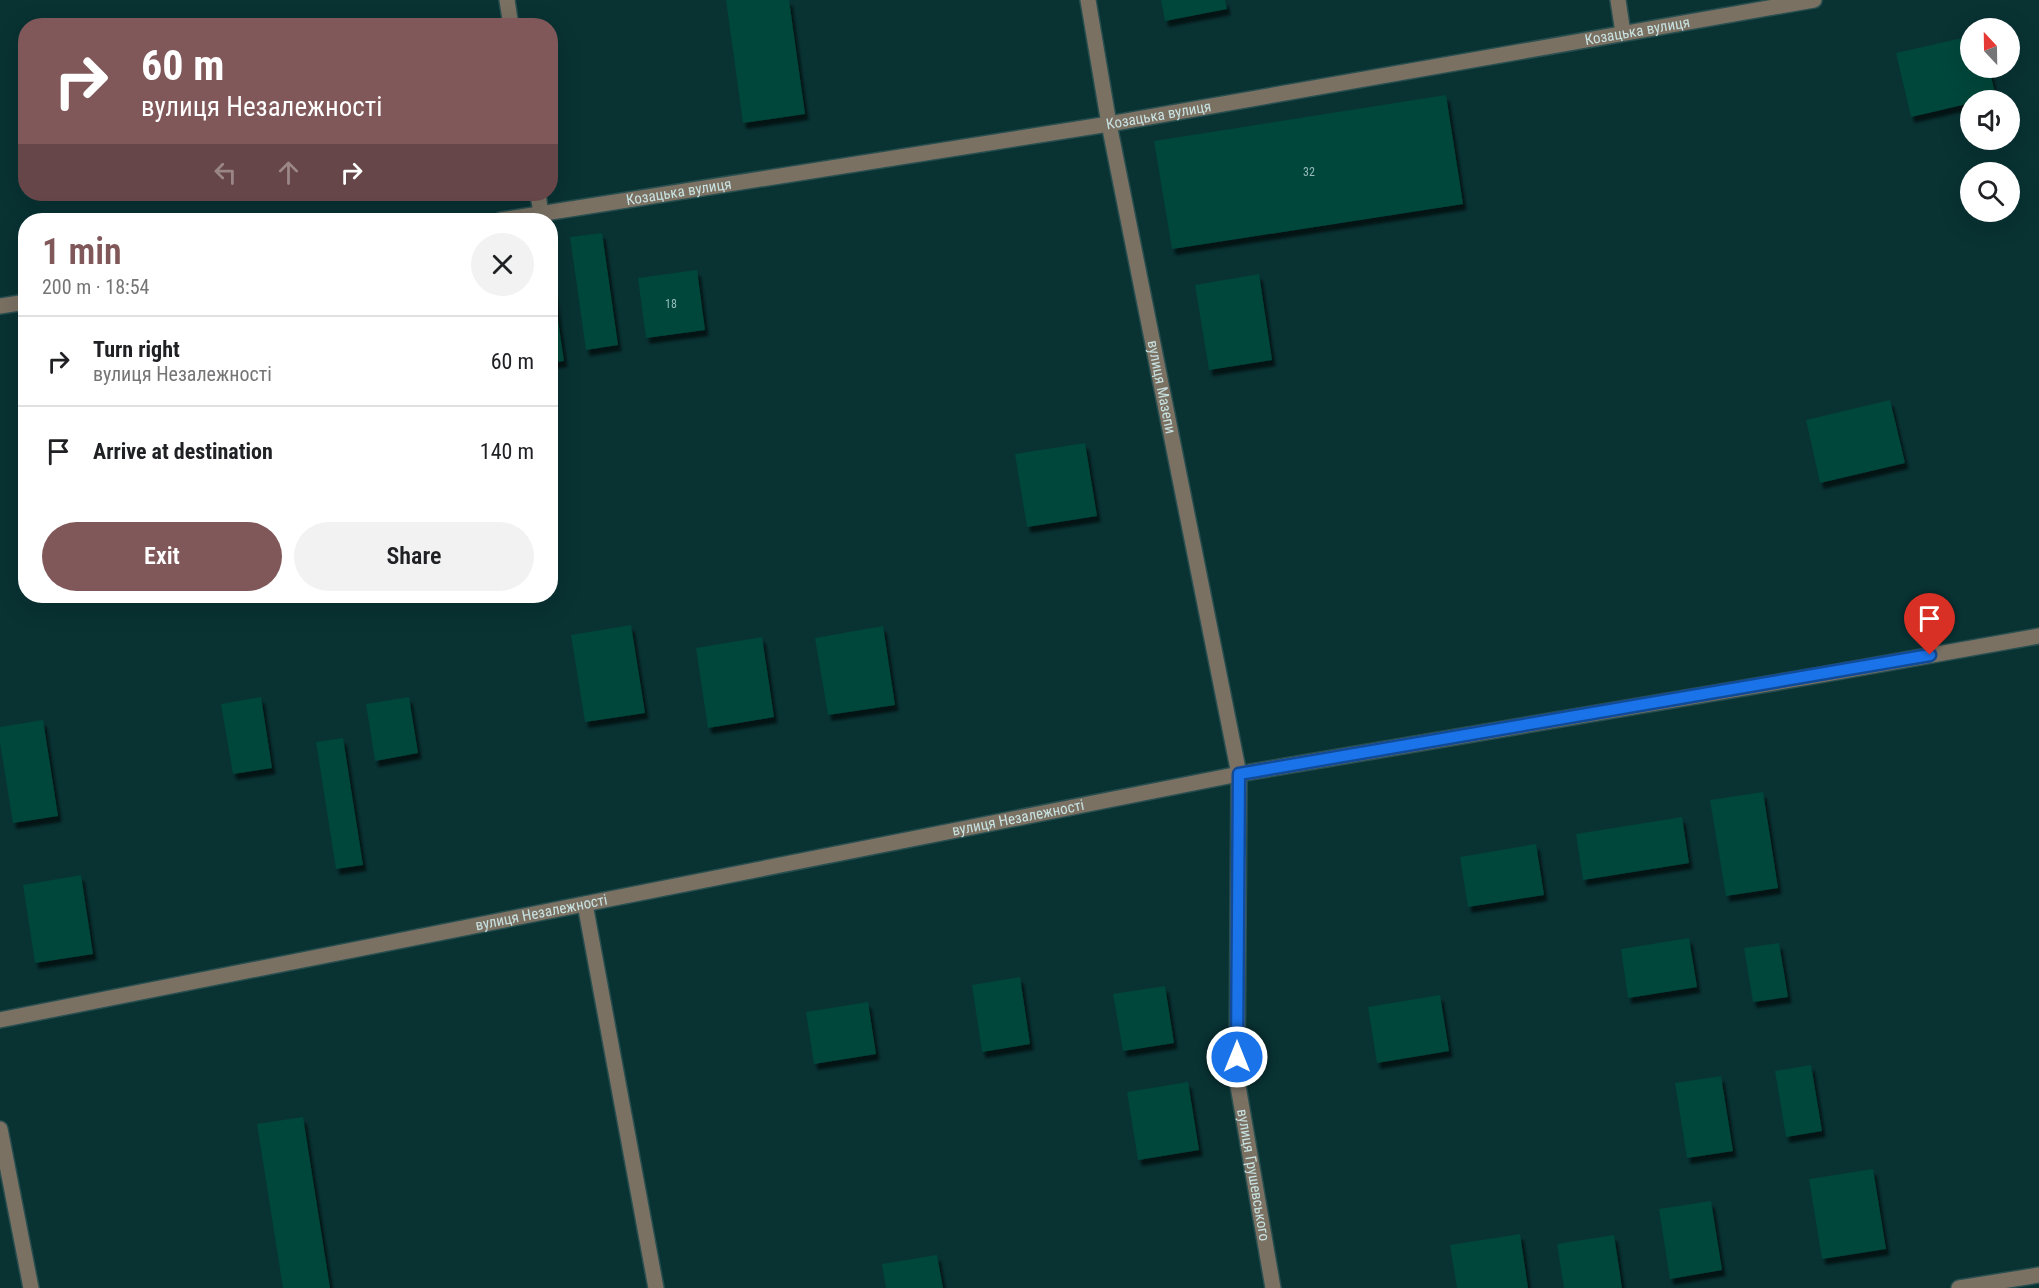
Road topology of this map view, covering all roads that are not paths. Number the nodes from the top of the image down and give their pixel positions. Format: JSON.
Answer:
{"nodes":[{"id":1,"x":507,"y":0,"type":"edge"},
{"id":2,"x":1088,"y":0,"type":"edge"},
{"id":3,"x":1617,"y":0,"type":"edge"},
{"id":4,"x":1814,"y":0,"type":"edge"},
{"id":5,"x":510,"y":18,"type":"edge"},
{"id":6,"x":1623,"y":33,"type":"junction"},
{"id":7,"x":1109,"y":124,"type":"junction"},
{"id":8,"x":547,"y":213,"type":"edge"},
{"id":9,"x":18,"y":303,"type":"edge"},
{"id":10,"x":0,"y":306,"type":"edge"},
{"id":11,"x":2039,"y":636,"type":"edge"},
{"id":12,"x":1239,"y":774,"type":"junction"},
{"id":13,"x":585,"y":904,"type":"junction"},
{"id":14,"x":0,"y":1020,"type":"edge"},
{"id":15,"x":0,"y":1129,"type":"edge"},
{"id":16,"x":2039,"y":1275,"type":"edge"},
{"id":17,"x":31,"y":1288,"type":"edge"},
{"id":18,"x":656,"y":1288,"type":"edge"},
{"id":19,"x":1273,"y":1288,"type":"edge"},
{"id":20,"x":1959,"y":1288,"type":"edge"}],
"edges":[{"from":1,"to":5,"type":"street"},
{"from":2,"to":7,"type":"street","name":"вулиця Мазепи"},
{"from":3,"to":6,"type":"street"},
{"from":4,"to":6,"type":"street","name":"Козацька вулиця"},
{"from":6,"to":7,"type":"street","name":"Козацька вулиця"},
{"from":7,"to":8,"type":"street","name":"Козацька вулиця"},
{"from":7,"to":12,"type":"street","name":"вулиця Мазепи"},
{"from":9,"to":10,"type":"street"},
{"from":11,"to":12,"type":"street","name":"вулиця Незалежності"},
{"from":12,"to":13,"type":"street","name":"вулиця Незалежності"},
{"from":12,"to":19,"type":"street","name":"вулиця Грушевського"},
{"from":13,"to":14,"type":"street","name":"вулиця Незалежності"},
{"from":13,"to":18,"type":"street"},
{"from":15,"to":17,"type":"street"},
{"from":16,"to":20,"type":"street"}]}
